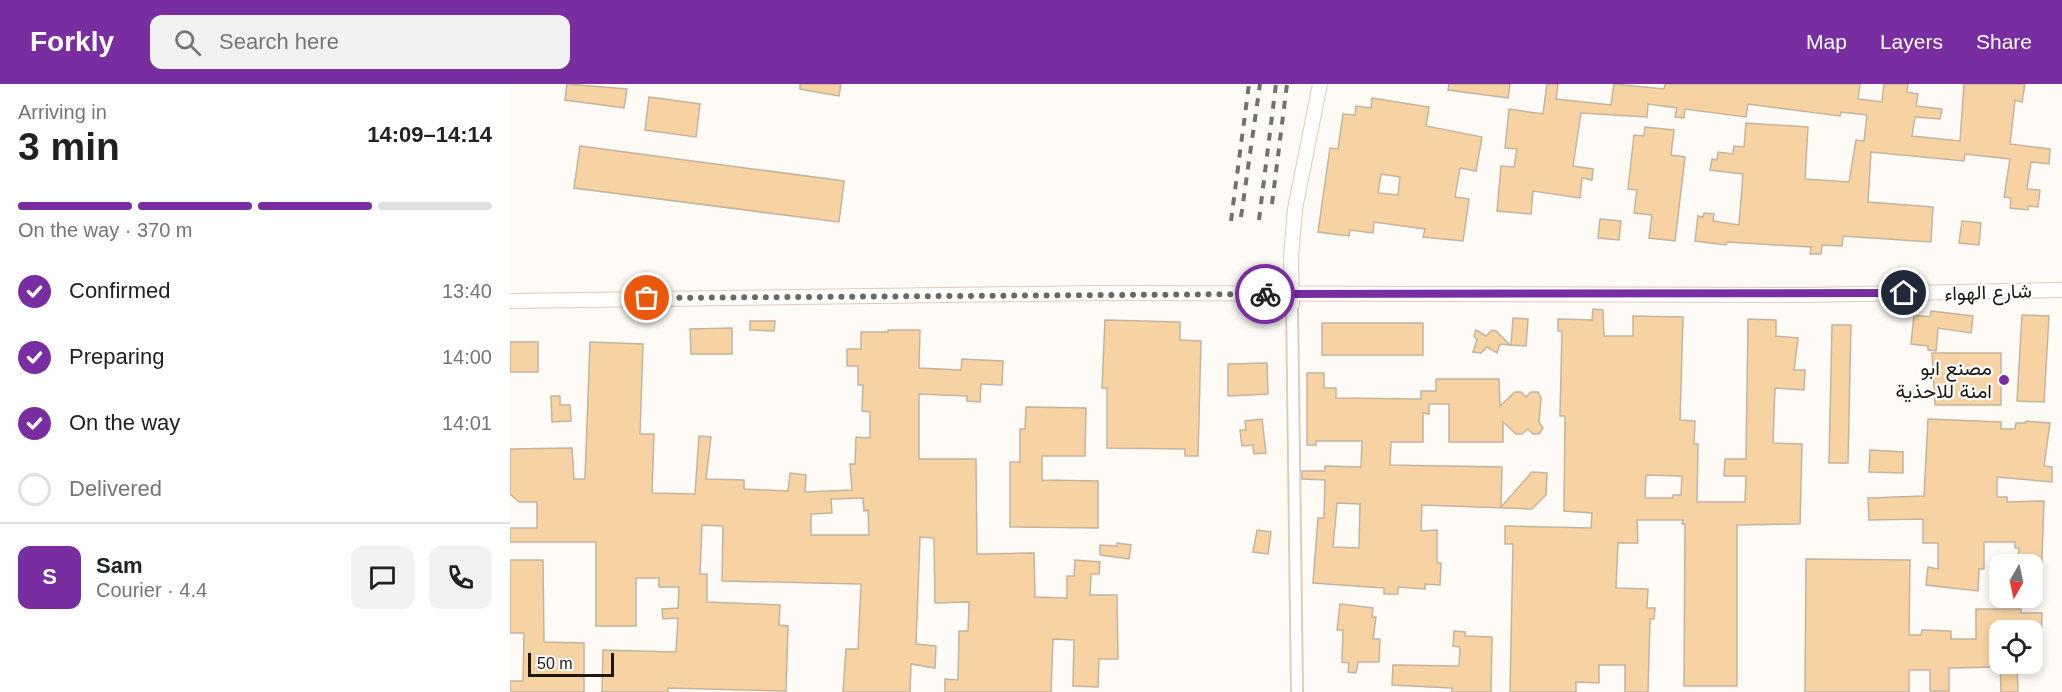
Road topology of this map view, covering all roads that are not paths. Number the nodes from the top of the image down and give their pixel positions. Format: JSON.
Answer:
{"nodes":[{"id":1,"x":1320,"y":84,"type":"edge"},
{"id":2,"x":2062,"y":290,"type":"edge"},
{"id":3,"x":1292,"y":299,"type":"junction"},
{"id":4,"x":510,"y":301,"type":"edge"},
{"id":5,"x":1297,"y":692,"type":"edge"}],
"edges":[{"from":1,"to":3,"type":"street"},
{"from":2,"to":3,"type":"street","name":"شارع الهواء"},
{"from":3,"to":4,"type":"street","name":"شارع الهواء"},
{"from":3,"to":5,"type":"street"}]}
